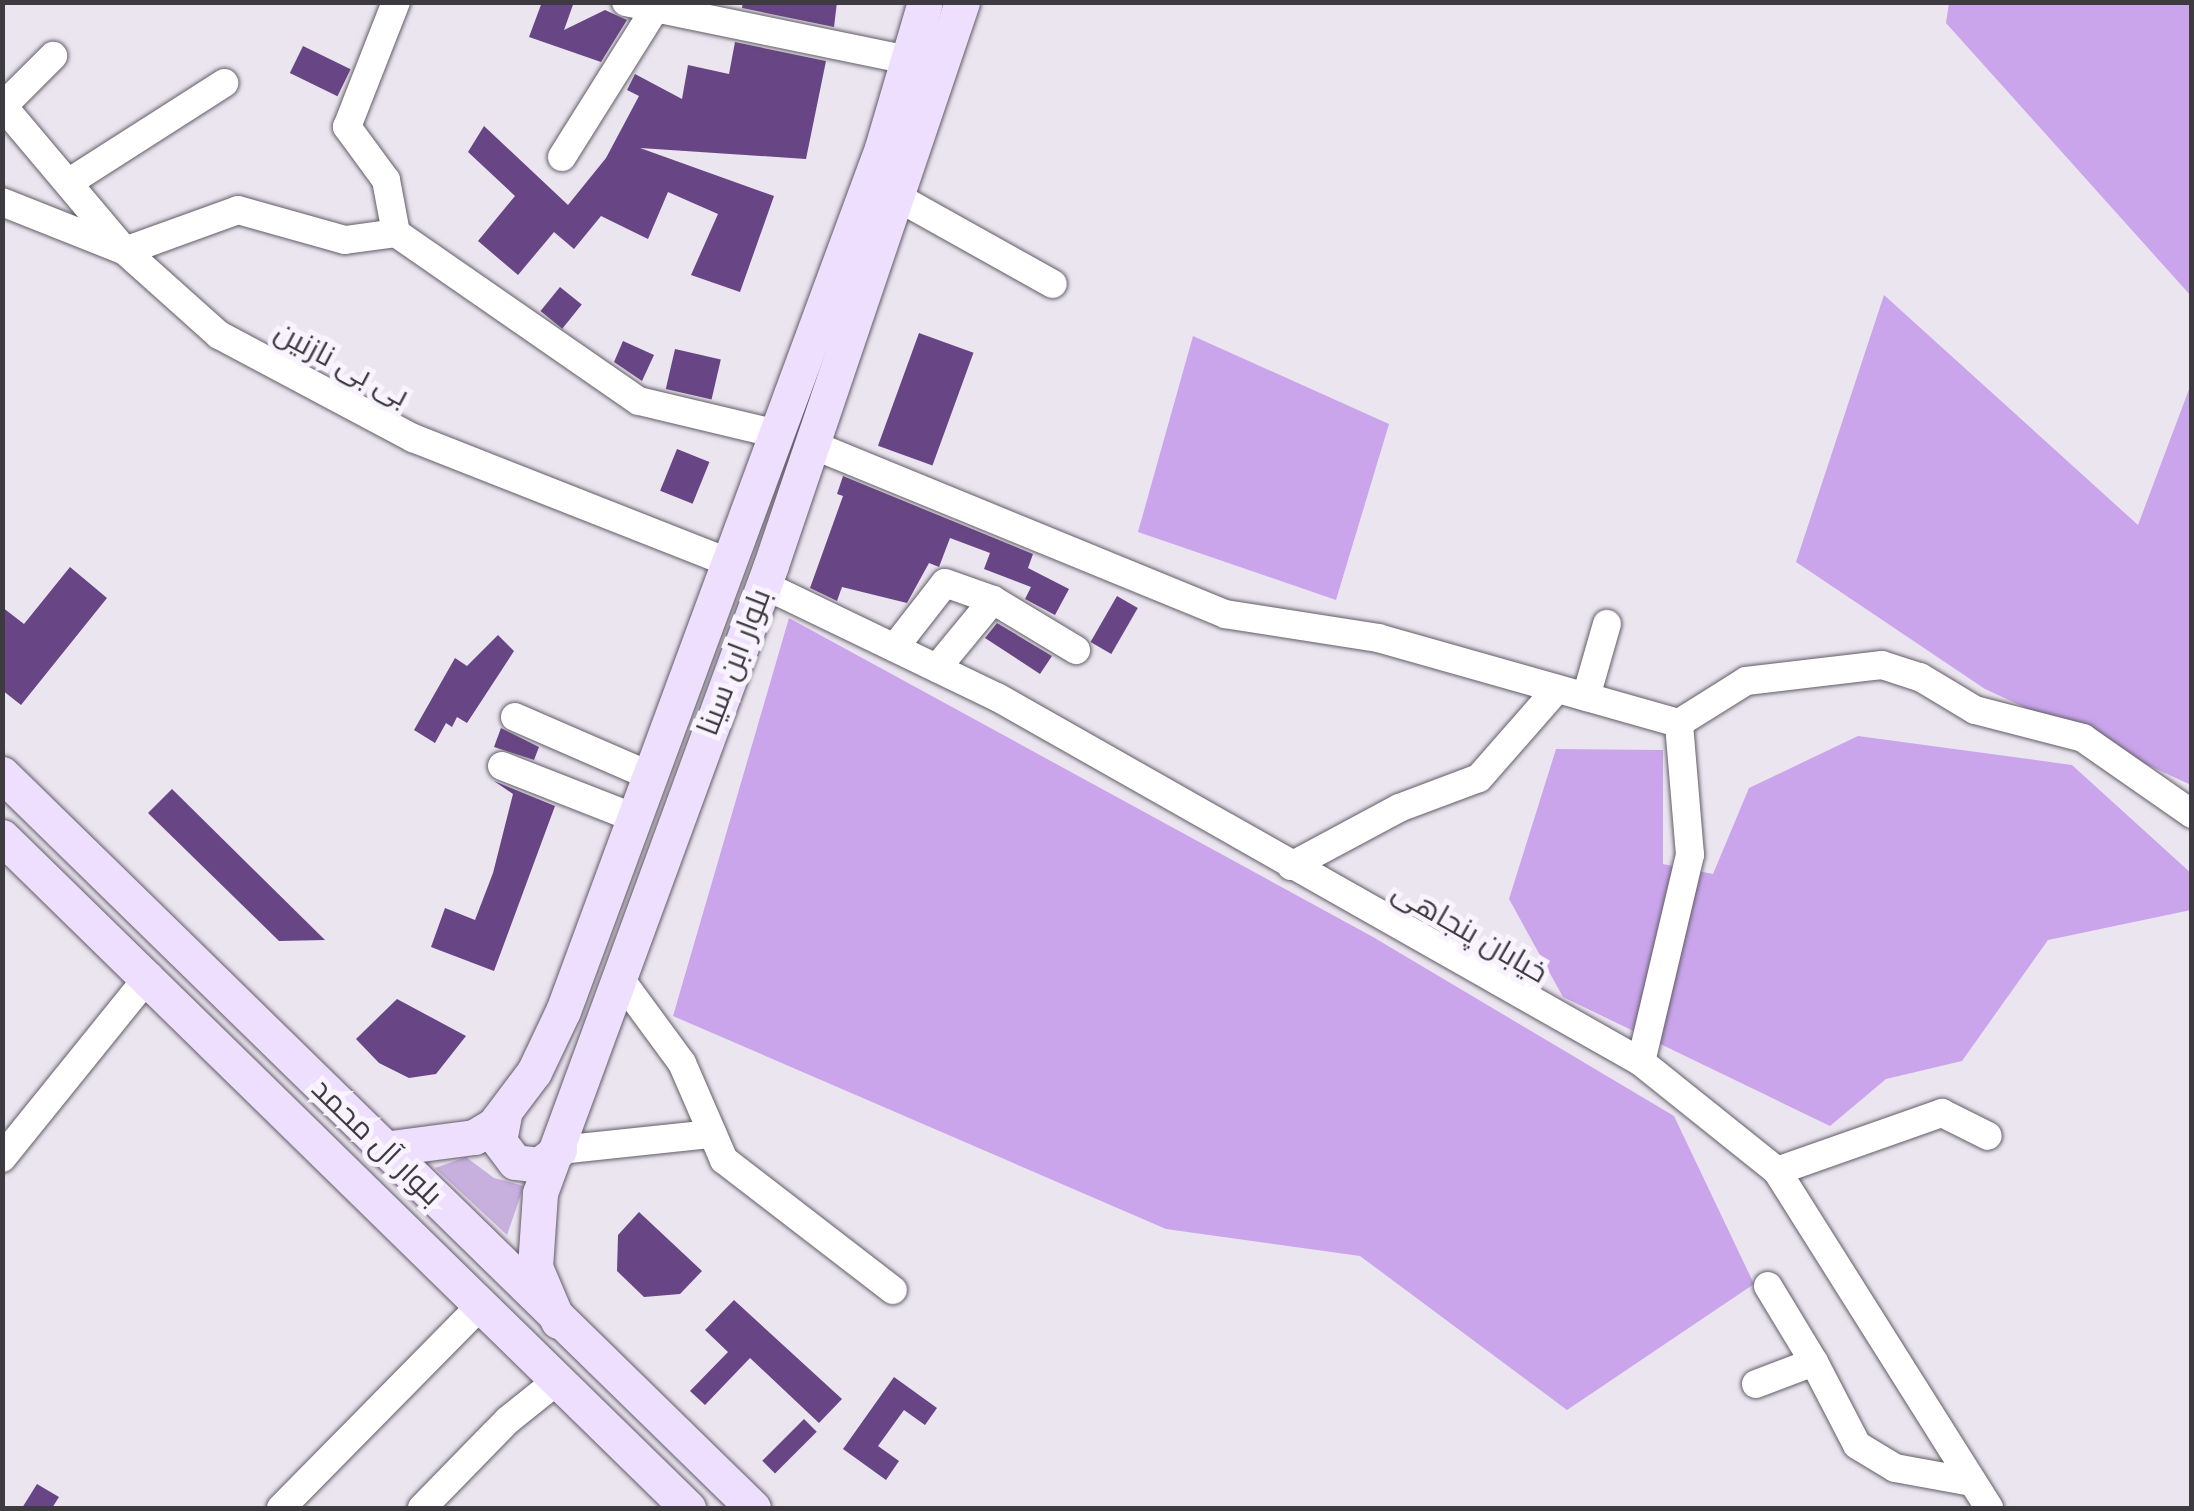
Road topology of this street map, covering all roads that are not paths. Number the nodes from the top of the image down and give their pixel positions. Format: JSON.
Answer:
{"nodes":[{"id":1,"x":396,"y":2,"type":"edge"},
{"id":2,"x":626,"y":2,"type":"edge"},
{"id":3,"x":925,"y":2,"type":"edge"},
{"id":4,"x":962,"y":2,"type":"edge"},
{"id":5,"x":655,"y":8,"type":"junction"},
{"id":6,"x":54,"y":56,"type":"dead end"},
{"id":7,"x":909,"y":60,"type":"junction"},
{"id":8,"x":224,"y":83,"type":"dead end"},
{"id":9,"x":3,"y":105,"type":"edge"},
{"id":10,"x":562,"y":157,"type":"dead end"},
{"id":11,"x":71,"y":181,"type":"junction"},
{"id":12,"x":899,"y":198,"type":"junction"},
{"id":13,"x":2,"y":202,"type":"edge"},
{"id":14,"x":396,"y":233,"type":"junction"},
{"id":15,"x":125,"y":251,"type":"junction"},
{"id":16,"x":1053,"y":284,"type":"dead end"},
{"id":17,"x":778,"y":434,"type":"junction"},
{"id":18,"x":813,"y":445,"type":"junction"},
{"id":19,"x":731,"y":564,"type":"junction"},
{"id":20,"x":764,"y":585,"type":"junction"},
{"id":21,"x":993,"y":600,"type":"junction"},
{"id":22,"x":1607,"y":624,"type":"dead end"},
{"id":23,"x":894,"y":648,"type":"junction"},
{"id":24,"x":1076,"y":650,"type":"dead end"},
{"id":25,"x":937,"y":668,"type":"junction"},
{"id":26,"x":1557,"y":688,"type":"junction"},
{"id":27,"x":1586,"y":697,"type":"junction"},
{"id":28,"x":515,"y":717,"type":"dead end"},
{"id":29,"x":1678,"y":723,"type":"junction"},
{"id":30,"x":502,"y":766,"type":"dead end"},
{"id":31,"x":2,"y":774,"type":"edge"},
{"id":32,"x":653,"y":777,"type":"junction"},
{"id":33,"x":2192,"y":814,"type":"edge"},
{"id":34,"x":638,"y":819,"type":"junction"},
{"id":35,"x":2,"y":837,"type":"edge"},
{"id":36,"x":72,"y":842,"type":"junction"},
{"id":37,"x":1291,"y":866,"type":"junction"},
{"id":38,"x":39,"y":872,"type":"junction"},
{"id":39,"x":149,"y":976,"type":"junction"},
{"id":40,"x":618,"y":976,"type":"junction"},
{"id":41,"x":1641,"y":1062,"type":"junction"},
{"id":42,"x":504,"y":1115,"type":"junction"},
{"id":43,"x":712,"y":1134,"type":"junction"},
{"id":44,"x":1988,"y":1136,"type":"dead end"},
{"id":45,"x":384,"y":1149,"type":"junction"},
{"id":46,"x":558,"y":1150,"type":"junction"},
{"id":47,"x":2,"y":1158,"type":"edge"},
{"id":48,"x":1777,"y":1172,"type":"junction"},
{"id":49,"x":1768,"y":1286,"type":"dead end"},
{"id":50,"x":893,"y":1290,"type":"dead end"},
{"id":51,"x":482,"y":1304,"type":"junction"},
{"id":52,"x":558,"y":1321,"type":"junction"},
{"id":53,"x":1814,"y":1362,"type":"junction"},
{"id":54,"x":558,"y":1380,"type":"junction"},
{"id":55,"x":1756,"y":1384,"type":"dead end"},
{"id":56,"x":1972,"y":1482,"type":"junction"},
{"id":57,"x":281,"y":1508,"type":"edge"},
{"id":58,"x":422,"y":1508,"type":"edge"},
{"id":59,"x":688,"y":1508,"type":"edge"},
{"id":60,"x":753,"y":1508,"type":"edge"},
{"id":61,"x":1990,"y":1508,"type":"edge"}],
"edges":[{"from":1,"to":14,"type":"street"},
{"from":2,"to":5,"type":"street"},
{"from":3,"to":7,"type":"main road","name":"بلوار ابن سینا"},
{"from":4,"to":12,"type":"main road","name":"بلوار ابن سینا"},
{"from":5,"to":7,"type":"street"},
{"from":5,"to":10,"type":"street"},
{"from":6,"to":9,"type":"street"},
{"from":7,"to":17,"type":"main road","name":"بلوار ابن سینا"},
{"from":8,"to":11,"type":"street"},
{"from":9,"to":11,"type":"street","name":"بی بی نازنین"},
{"from":11,"to":15,"type":"street","name":"بی بی نازنین"},
{"from":12,"to":16,"type":"street"},
{"from":12,"to":18,"type":"main road","name":"بلوار ابن سینا"},
{"from":13,"to":15,"type":"street"},
{"from":14,"to":15,"type":"street"},
{"from":14,"to":17,"type":"street"},
{"from":15,"to":19,"type":"street","name":"بی بی نازنین"},
{"from":17,"to":19,"type":"main road","name":"بلوار ابن سینا"},
{"from":18,"to":20,"type":"main road","name":"بلوار ابن سینا"},
{"from":18,"to":26,"type":"street"},
{"from":19,"to":32,"type":"main road","name":"بلوار ابن سینا"},
{"from":20,"to":23,"type":"street","name":"خیابان پنجاهی"},
{"from":20,"to":40,"type":"main road","name":"بلوار ابن سینا"},
{"from":21,"to":23,"type":"street"},
{"from":21,"to":24,"type":"street"},
{"from":21,"to":25,"type":"street"},
{"from":22,"to":27,"type":"street"},
{"from":23,"to":25,"type":"street","name":"خیابان پنجاهی"},
{"from":25,"to":37,"type":"street","name":"خیابان پنجاهی"},
{"from":26,"to":27,"type":"street"},
{"from":26,"to":37,"type":"street"},
{"from":27,"to":29,"type":"street"},
{"from":28,"to":32,"type":"street"},
{"from":29,"to":33,"type":"street"},
{"from":29,"to":41,"type":"street"},
{"from":30,"to":34,"type":"street"},
{"from":31,"to":36,"type":"main road","name":"بلوار آل محمد"},
{"from":32,"to":34,"type":"main road","name":"بلوار ابن سینا"},
{"from":34,"to":42,"type":"main road","name":"بلوار ابن سینا"},
{"from":35,"to":38,"type":"main road","name":"بلوار آل محمد"},
{"from":36,"to":38,"type":"main road"},
{"from":36,"to":45,"type":"main road","name":"بلوار آل محمد"},
{"from":37,"to":41,"type":"street","name":"خیابان پنجاهی"},
{"from":38,"to":39,"type":"main road","name":"بلوار آل محمد"},
{"from":39,"to":47,"type":"street"},
{"from":39,"to":51,"type":"main road","name":"بلوار آل محمد"},
{"from":40,"to":43,"type":"street"},
{"from":40,"to":46,"type":"main road","name":"بلوار ابن سینا"},
{"from":41,"to":48,"type":"street","name":"خیابان پنجاهی"},
{"from":42,"to":45,"type":"main road"},
{"from":42,"to":46,"type":"main road"},
{"from":43,"to":46,"type":"street"},
{"from":43,"to":50,"type":"street"},
{"from":44,"to":48,"type":"street"},
{"from":45,"to":52,"type":"main road","name":"بلوار آل محمد"},
{"from":46,"to":52,"type":"main road","name":"بلوار ابن سینا"},
{"from":48,"to":56,"type":"street","name":"خیابان پنجاهی"},
{"from":49,"to":53,"type":"street"},
{"from":51,"to":54,"type":"main road","name":"بلوار آل محمد"},
{"from":51,"to":57,"type":"street"},
{"from":52,"to":60,"type":"main road","name":"بلوار آل محمد"},
{"from":53,"to":55,"type":"street"},
{"from":53,"to":56,"type":"street"},
{"from":54,"to":58,"type":"street"},
{"from":54,"to":59,"type":"main road","name":"بلوار آل محمد"},
{"from":56,"to":61,"type":"street","name":"خیابان پنجاهی"}]}
